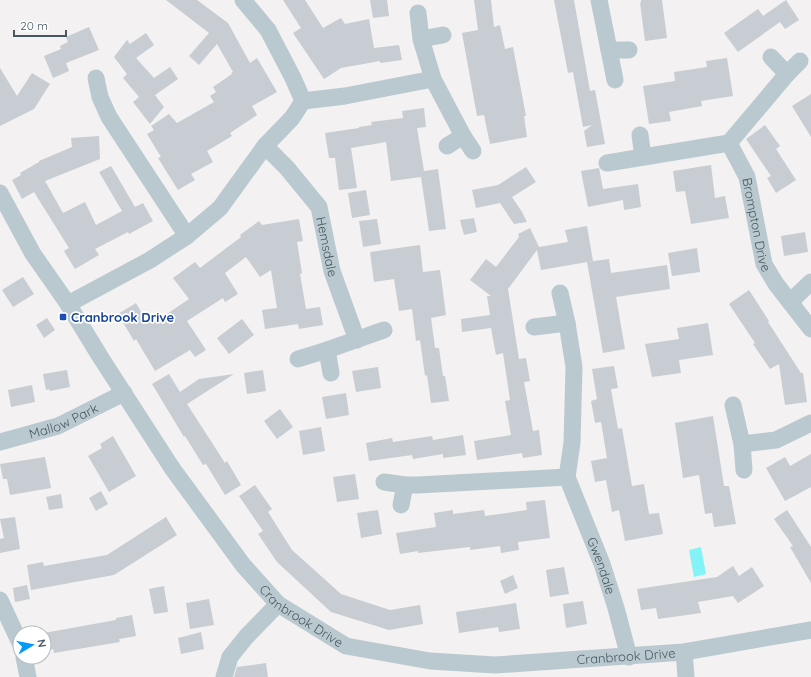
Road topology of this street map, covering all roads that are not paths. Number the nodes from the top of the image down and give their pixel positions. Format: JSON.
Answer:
{"nodes":[{"id":1,"x":242,"y":0,"type":"edge"},
{"id":2,"x":599,"y":0,"type":"edge"},
{"id":3,"x":418,"y":14,"type":"dead end"},
{"id":4,"x":443,"y":35,"type":"dead end"},
{"id":5,"x":421,"y":38,"type":"junction"},
{"id":6,"x":609,"y":50,"type":"junction"},
{"id":7,"x":629,"y":50,"type":"dead end"},
{"id":8,"x":771,"y":56,"type":"dead end"},
{"id":9,"x":800,"y":62,"type":"dead end"},
{"id":10,"x":787,"y":74,"type":"junction"},
{"id":11,"x":96,"y":78,"type":"dead end"},
{"id":12,"x":434,"y":79,"type":"junction"},
{"id":13,"x":615,"y":80,"type":"dead end"},
{"id":14,"x":303,"y":101,"type":"junction"},
{"id":15,"x":640,"y":135,"type":"dead end"},
{"id":16,"x":463,"y":136,"type":"junction"},
{"id":17,"x":728,"y":143,"type":"junction"},
{"id":18,"x":265,"y":146,"type":"junction"},
{"id":19,"x":447,"y":146,"type":"dead end"},
{"id":20,"x":473,"y":151,"type":"dead end"},
{"id":21,"x":643,"y":157,"type":"junction"},
{"id":22,"x":607,"y":163,"type":"dead end"},
{"id":23,"x":0,"y":193,"type":"edge"},
{"id":24,"x":187,"y":236,"type":"junction"},
{"id":25,"x":811,"y":282,"type":"edge"},
{"id":26,"x":560,"y":293,"type":"dead end"},
{"id":27,"x":790,"y":302,"type":"junction"},
{"id":28,"x":68,"y":304,"type":"junction"},
{"id":29,"x":567,"y":323,"type":"junction"},
{"id":30,"x":534,"y":327,"type":"dead end"},
{"id":31,"x":811,"y":329,"type":"edge"},
{"id":32,"x":384,"y":330,"type":"dead end"},
{"id":33,"x":357,"y":340,"type":"junction"},
{"id":34,"x":327,"y":350,"type":"junction"},
{"id":35,"x":298,"y":359,"type":"dead end"},
{"id":36,"x":331,"y":373,"type":"dead end"},
{"id":37,"x":124,"y":393,"type":"junction"},
{"id":38,"x":733,"y":405,"type":"dead end"},
{"id":39,"x":811,"y":423,"type":"edge"},
{"id":40,"x":0,"y":442,"type":"edge"},
{"id":41,"x":742,"y":444,"type":"junction"},
{"id":42,"x":744,"y":470,"type":"dead end"},
{"id":43,"x":567,"y":477,"type":"junction"},
{"id":44,"x":384,"y":482,"type":"dead end"},
{"id":45,"x":405,"y":485,"type":"junction"},
{"id":46,"x":401,"y":505,"type":"dead end"},
{"id":47,"x":0,"y":600,"type":"edge"},
{"id":48,"x":278,"y":604,"type":"junction"},
{"id":49,"x":12,"y":626,"type":"edge"},
{"id":50,"x":811,"y":630,"type":"edge"},
{"id":51,"x":684,"y":652,"type":"junction"},
{"id":52,"x":629,"y":657,"type":"junction"},
{"id":53,"x":26,"y":665,"type":"edge"},
{"id":54,"x":28,"y":677,"type":"edge"},
{"id":55,"x":224,"y":677,"type":"edge"},
{"id":56,"x":686,"y":677,"type":"edge"}],
"edges":[{"from":1,"to":14,"type":"street"},
{"from":2,"to":6,"type":"street"},
{"from":3,"to":5,"type":"street"},
{"from":4,"to":5,"type":"street"},
{"from":5,"to":12,"type":"street"},
{"from":6,"to":7,"type":"street"},
{"from":6,"to":13,"type":"street"},
{"from":8,"to":10,"type":"street"},
{"from":9,"to":10,"type":"street"},
{"from":10,"to":17,"type":"street"},
{"from":11,"to":24,"type":"street"},
{"from":12,"to":14,"type":"street"},
{"from":12,"to":16,"type":"street"},
{"from":14,"to":18,"type":"street"},
{"from":15,"to":21,"type":"street"},
{"from":16,"to":19,"type":"street"},
{"from":16,"to":20,"type":"street"},
{"from":17,"to":21,"type":"street"},
{"from":17,"to":27,"type":"street","name":"Brompton Drive"},
{"from":18,"to":24,"type":"street"},
{"from":18,"to":33,"type":"street","name":"Hemsdale"},
{"from":21,"to":22,"type":"street"},
{"from":23,"to":28,"type":"street","name":"Cranbrook Drive"},
{"from":24,"to":28,"type":"street"},
{"from":25,"to":27,"type":"street"},
{"from":26,"to":29,"type":"street"},
{"from":27,"to":31,"type":"street","name":"Brompton Drive"},
{"from":28,"to":37,"type":"street","name":"Cranbrook Drive"},
{"from":29,"to":30,"type":"street"},
{"from":29,"to":43,"type":"street"},
{"from":32,"to":33,"type":"street"},
{"from":33,"to":34,"type":"street"},
{"from":34,"to":35,"type":"street"},
{"from":34,"to":36,"type":"street"},
{"from":37,"to":40,"type":"street","name":"Mallow Park"},
{"from":37,"to":48,"type":"street","name":"Cranbrook Drive"},
{"from":38,"to":41,"type":"street"},
{"from":39,"to":41,"type":"street"},
{"from":41,"to":42,"type":"street"},
{"from":43,"to":45,"type":"street"},
{"from":43,"to":52,"type":"street","name":"Gwendale"},
{"from":44,"to":45,"type":"street"},
{"from":45,"to":46,"type":"street"},
{"from":47,"to":49,"type":"street"},
{"from":48,"to":52,"type":"street","name":"Cranbrook Drive"},
{"from":48,"to":55,"type":"street"},
{"from":50,"to":51,"type":"street","name":"Cranbrook Drive"},
{"from":51,"to":52,"type":"street","name":"Cranbrook Drive"},
{"from":51,"to":56,"type":"street"},
{"from":53,"to":54,"type":"street"}]}
